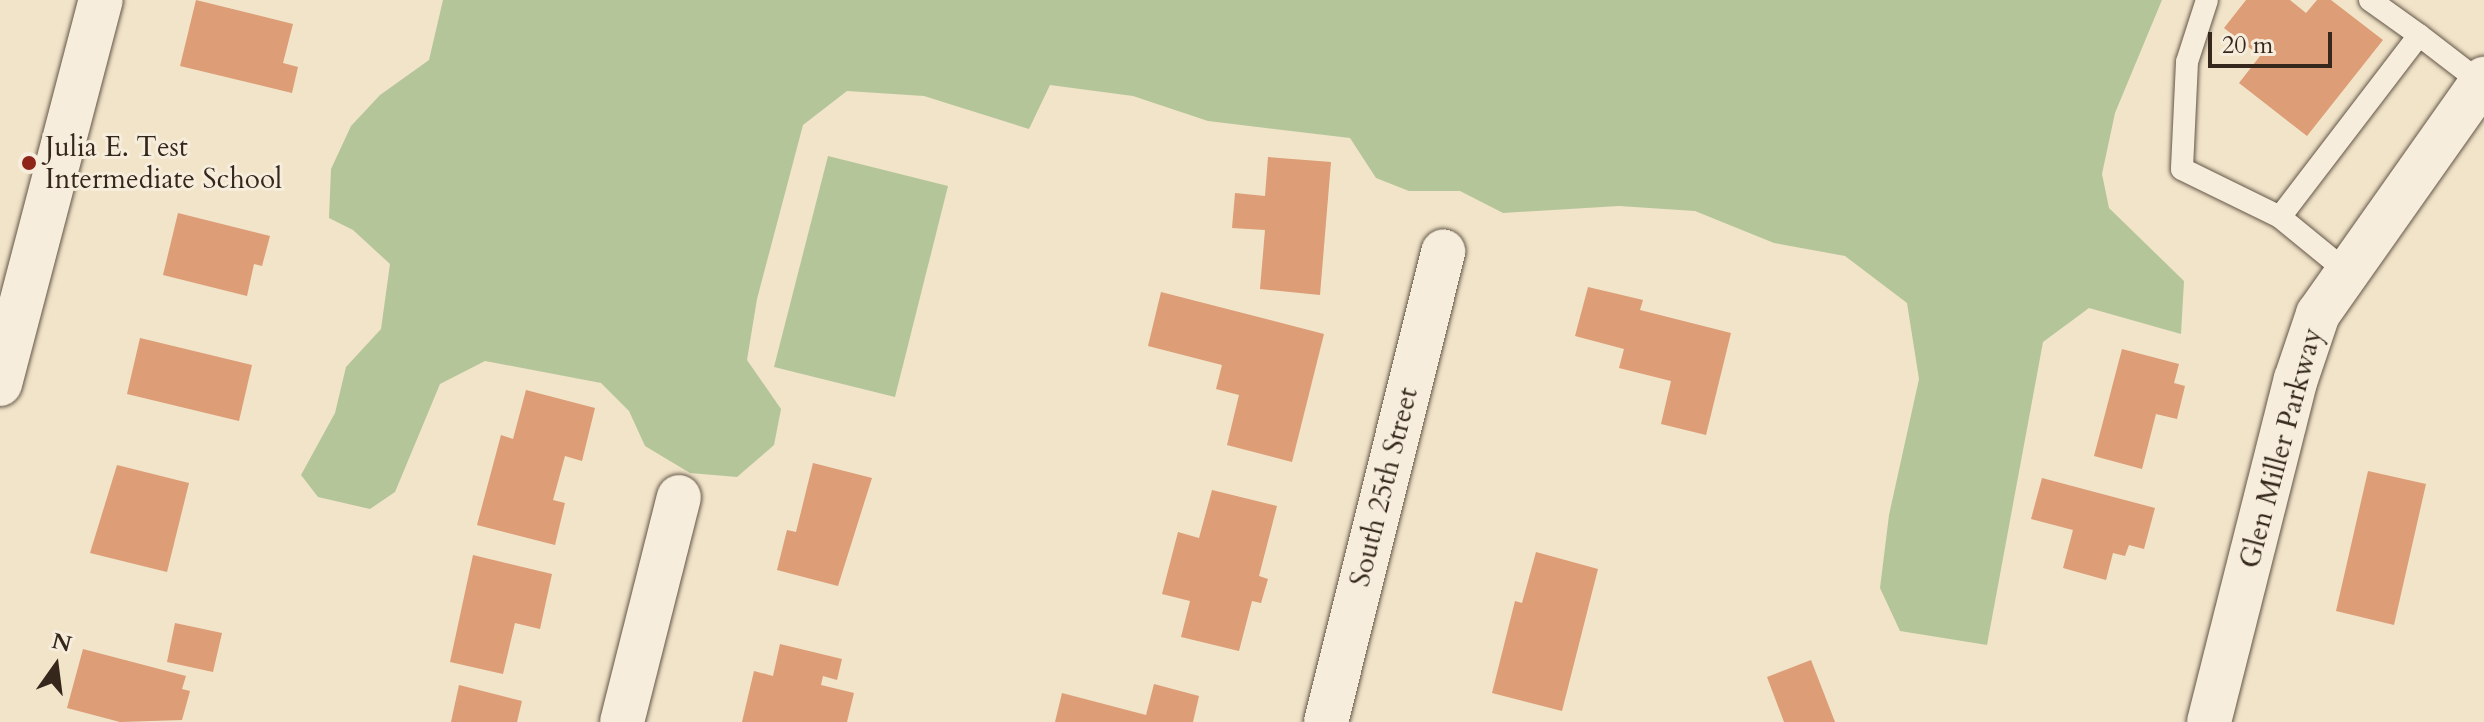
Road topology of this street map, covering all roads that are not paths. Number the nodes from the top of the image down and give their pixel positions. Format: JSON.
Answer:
{"nodes":[{"id":1,"x":101,"y":0,"type":"edge"},
{"id":2,"x":2207,"y":0,"type":"edge"},
{"id":3,"x":2370,"y":0,"type":"edge"},
{"id":4,"x":2419,"y":35,"type":"junction"},
{"id":5,"x":2483,"y":82,"type":"edge"},
{"id":6,"x":2280,"y":217,"type":"junction"},
{"id":7,"x":1443,"y":251,"type":"dead end"},
{"id":8,"x":2346,"y":271,"type":"junction"},
{"id":9,"x":0,"y":384,"type":"edge"},
{"id":10,"x":679,"y":497,"type":"dead end"},
{"id":11,"x":622,"y":722,"type":"edge"},
{"id":12,"x":1326,"y":722,"type":"edge"},
{"id":13,"x":2209,"y":722,"type":"edge"}],
"edges":[{"from":1,"to":9,"type":"street"},
{"from":2,"to":6,"type":"lane"},
{"from":3,"to":4,"type":"lane"},
{"from":4,"to":5,"type":"lane"},
{"from":4,"to":6,"type":"lane"},
{"from":5,"to":8,"type":"street","name":"Glen Miller Parkway"},
{"from":6,"to":8,"type":"lane"},
{"from":7,"to":12,"type":"street","name":"South 25th Street"},
{"from":8,"to":13,"type":"street","name":"Glen Miller Parkway"},
{"from":10,"to":11,"type":"street"}]}
